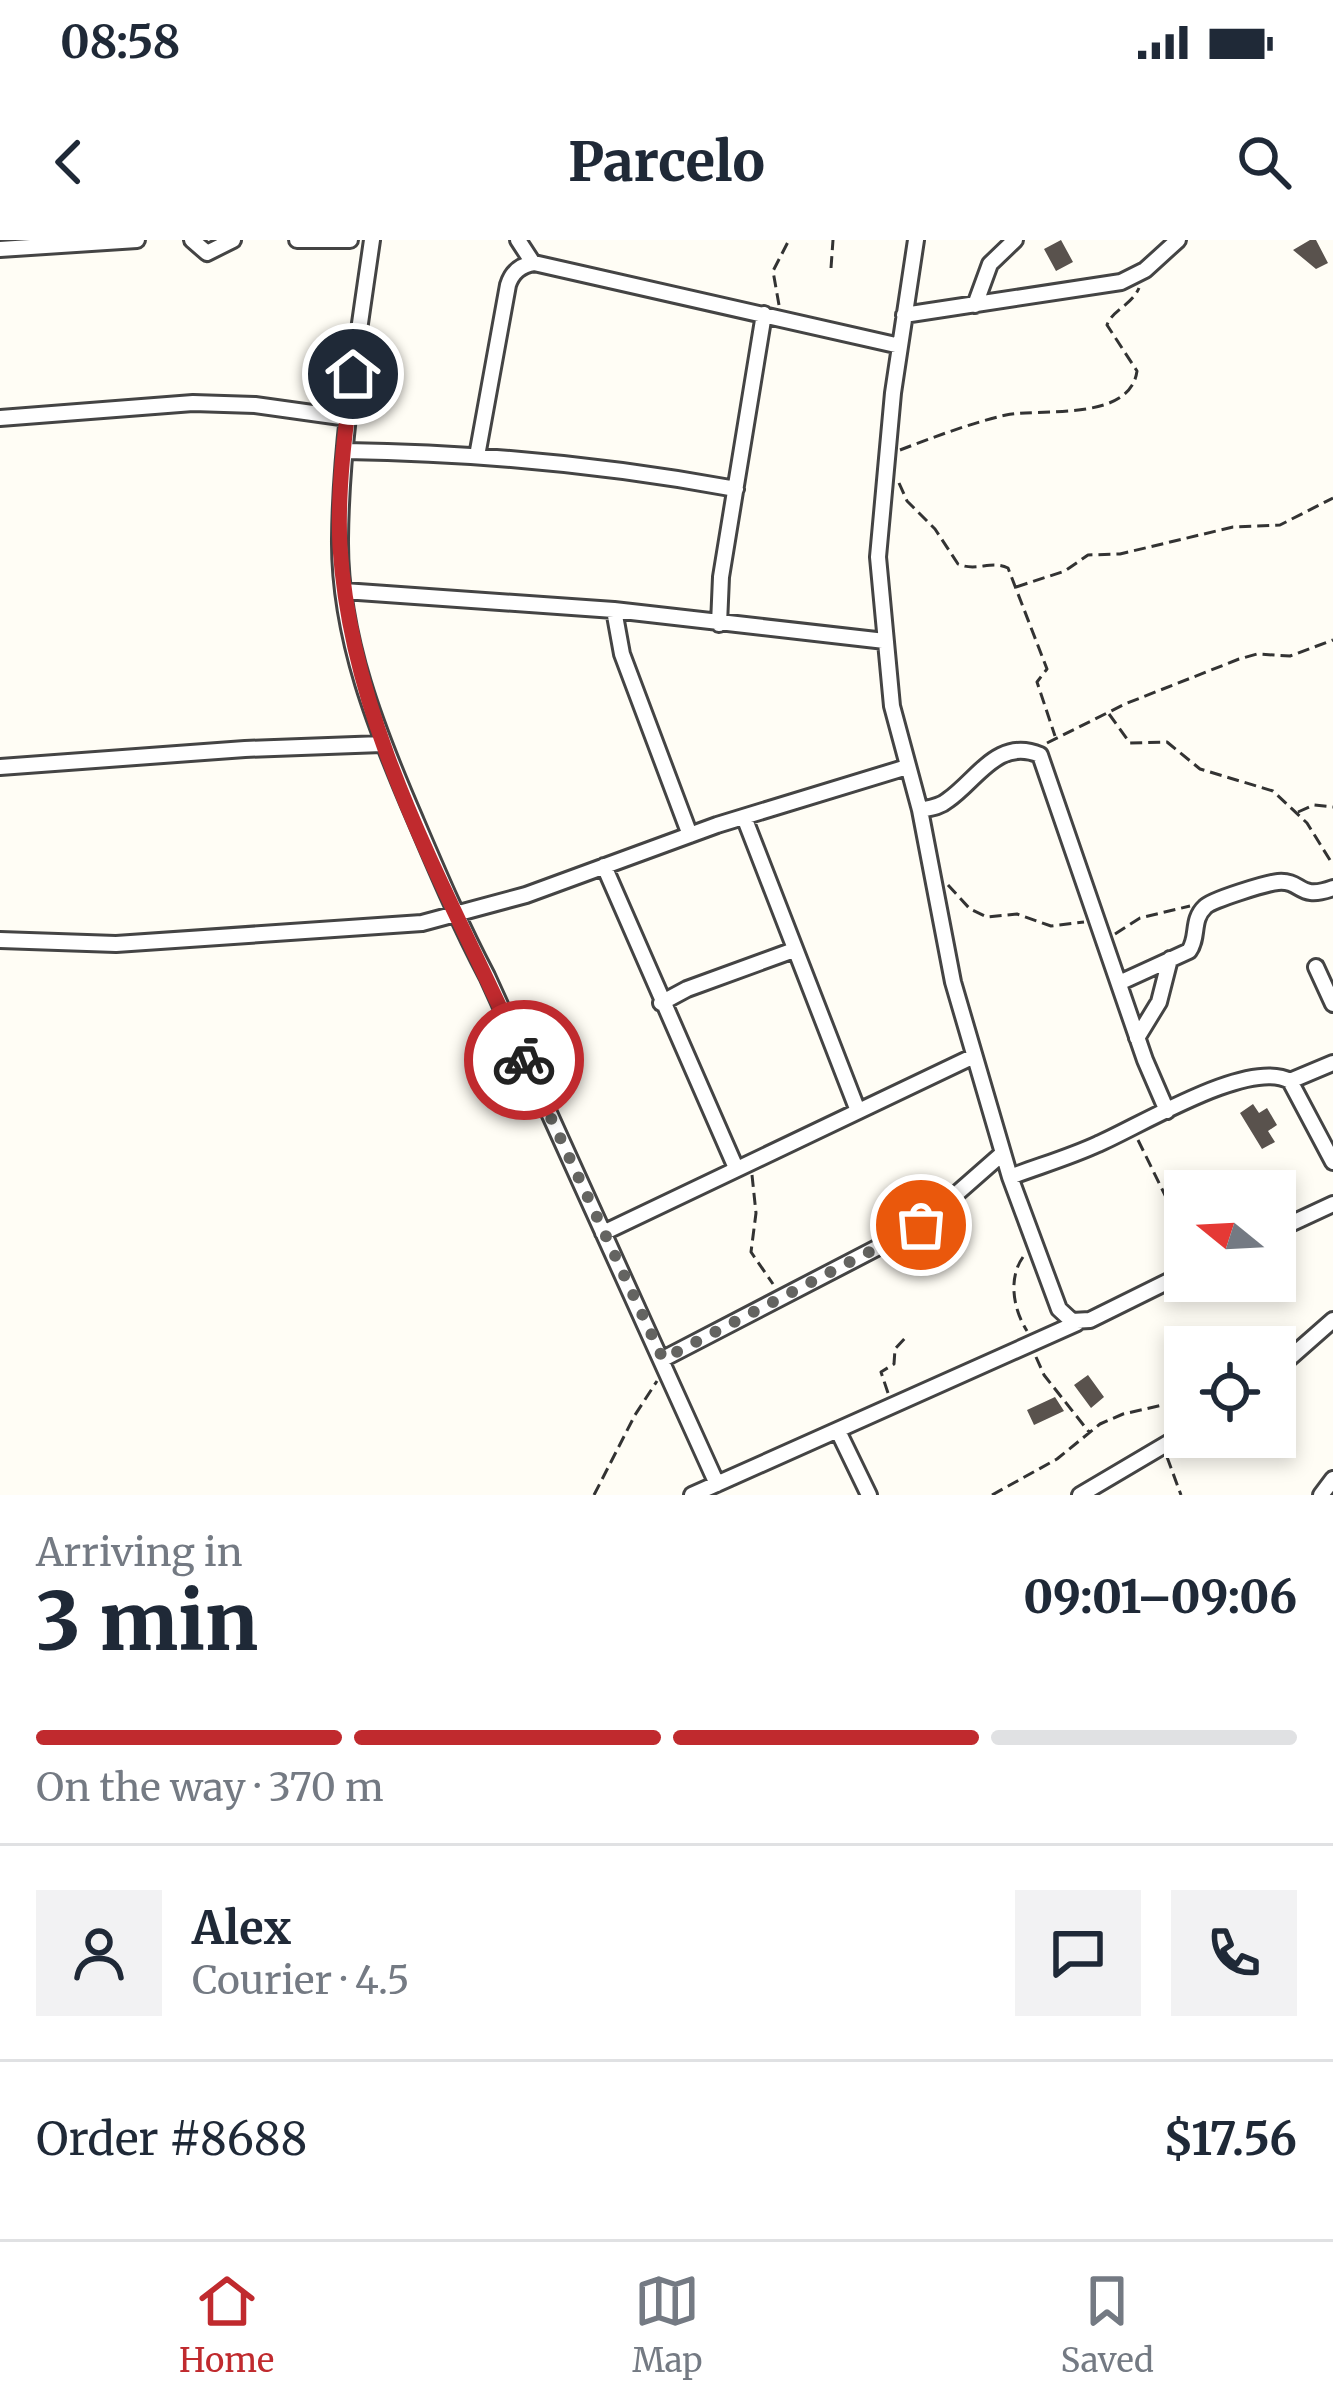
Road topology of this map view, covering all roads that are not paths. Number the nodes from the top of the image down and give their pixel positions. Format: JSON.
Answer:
{"nodes":[{"id":1,"x":137,"y":240,"type":"edge"},
{"id":2,"x":193,"y":240,"type":"edge"},
{"id":3,"x":232,"y":240,"type":"edge"},
{"id":4,"x":297,"y":240,"type":"edge"},
{"id":5,"x":350,"y":240,"type":"edge"},
{"id":6,"x":372,"y":240,"type":"edge"},
{"id":7,"x":518,"y":240,"type":"edge"},
{"id":8,"x":916,"y":240,"type":"edge"},
{"id":9,"x":1015,"y":240,"type":"edge"},
{"id":10,"x":1178,"y":240,"type":"edge"},
{"id":11,"x":0,"y":249,"type":"edge"},
{"id":12,"x":532,"y":263,"type":"junction"},
{"id":13,"x":975,"y":305,"type":"junction"},
{"id":14,"x":904,"y":315,"type":"junction"},
{"id":15,"x":770,"y":316,"type":"junction"},
{"id":16,"x":900,"y":346,"type":"junction"},
{"id":17,"x":0,"y":418,"type":"edge"},
{"id":18,"x":348,"y":418,"type":"junction"},
{"id":19,"x":346,"y":451,"type":"junction"},
{"id":20,"x":477,"y":456,"type":"junction"},
{"id":21,"x":736,"y":489,"type":"junction"},
{"id":22,"x":344,"y":591,"type":"junction"},
{"id":23,"x":614,"y":610,"type":"junction"},
{"id":24,"x":719,"y":624,"type":"junction"},
{"id":25,"x":885,"y":641,"type":"junction"},
{"id":26,"x":382,"y":744,"type":"junction"},
{"id":27,"x":0,"y":767,"type":"edge"},
{"id":28,"x":907,"y":767,"type":"junction"},
{"id":29,"x":920,"y":810,"type":"junction"},
{"id":30,"x":744,"y":817,"type":"junction"},
{"id":31,"x":690,"y":835,"type":"junction"},
{"id":32,"x":604,"y":866,"type":"junction"},
{"id":33,"x":1333,"y":888,"type":"edge"},
{"id":34,"x":453,"y":915,"type":"junction"},
{"id":35,"x":0,"y":940,"type":"edge"},
{"id":36,"x":794,"y":950,"type":"junction"},
{"id":37,"x":1170,"y":959,"type":"junction"},
{"id":38,"x":1316,"y":967,"type":"dead end"},
{"id":39,"x":1120,"y":983,"type":"junction"},
{"id":40,"x":661,"y":1003,"type":"junction"},
{"id":41,"x":1333,"y":1004,"type":"edge"},
{"id":42,"x":1137,"y":1037,"type":"junction"},
{"id":43,"x":972,"y":1058,"type":"junction"},
{"id":44,"x":1333,"y":1063,"type":"edge"},
{"id":45,"x":1290,"y":1081,"type":"junction"},
{"id":46,"x":858,"y":1111,"type":"junction"},
{"id":47,"x":1167,"y":1111,"type":"junction"},
{"id":48,"x":1003,"y":1153,"type":"junction"},
{"id":49,"x":1333,"y":1162,"type":"edge"},
{"id":50,"x":742,"y":1165,"type":"junction"},
{"id":51,"x":1010,"y":1178,"type":"junction"},
{"id":52,"x":1333,"y":1204,"type":"edge"},
{"id":53,"x":1296,"y":1221,"type":"edge"},
{"id":54,"x":603,"y":1233,"type":"junction"},
{"id":55,"x":1164,"y":1283,"type":"edge"},
{"id":56,"x":1333,"y":1320,"type":"edge"},
{"id":57,"x":1078,"y":1323,"type":"junction"},
{"id":58,"x":1296,"y":1353,"type":"edge"},
{"id":59,"x":664,"y":1361,"type":"junction"},
{"id":60,"x":838,"y":1431,"type":"junction"},
{"id":61,"x":1164,"y":1444,"type":"edge"},
{"id":62,"x":1333,"y":1479,"type":"edge"},
{"id":63,"x":717,"y":1484,"type":"junction"},
{"id":64,"x":692,"y":1495,"type":"edge"},
{"id":65,"x":868,"y":1495,"type":"edge"},
{"id":66,"x":1080,"y":1495,"type":"edge"},
{"id":67,"x":1321,"y":1495,"type":"edge"}],
"edges":[{"from":1,"to":11,"type":"street"},
{"from":2,"to":3,"type":"street"},
{"from":4,"to":5,"type":"street"},
{"from":6,"to":18,"type":"street"},
{"from":7,"to":12,"type":"street"},
{"from":8,"to":14,"type":"street"},
{"from":9,"to":13,"type":"street"},
{"from":10,"to":13,"type":"street"},
{"from":12,"to":15,"type":"street"},
{"from":12,"to":20,"type":"street"},
{"from":13,"to":14,"type":"street"},
{"from":14,"to":16,"type":"street"},
{"from":15,"to":16,"type":"street"},
{"from":15,"to":21,"type":"street"},
{"from":16,"to":25,"type":"street"},
{"from":17,"to":18,"type":"street"},
{"from":18,"to":19,"type":"street"},
{"from":19,"to":20,"type":"street"},
{"from":19,"to":22,"type":"street"},
{"from":20,"to":21,"type":"street"},
{"from":21,"to":24,"type":"street"},
{"from":22,"to":23,"type":"street"},
{"from":22,"to":26,"type":"street"},
{"from":23,"to":24,"type":"street"},
{"from":23,"to":31,"type":"street"},
{"from":24,"to":25,"type":"street"},
{"from":25,"to":28,"type":"street"},
{"from":26,"to":27,"type":"street"},
{"from":26,"to":34,"type":"street"},
{"from":28,"to":29,"type":"street"},
{"from":28,"to":30,"type":"street"},
{"from":29,"to":39,"type":"street"},
{"from":29,"to":43,"type":"street"},
{"from":30,"to":31,"type":"street"},
{"from":30,"to":36,"type":"street"},
{"from":31,"to":32,"type":"street"},
{"from":32,"to":34,"type":"street"},
{"from":32,"to":40,"type":"street"},
{"from":33,"to":37,"type":"street"},
{"from":34,"to":35,"type":"street"},
{"from":34,"to":54,"type":"street"},
{"from":36,"to":40,"type":"street"},
{"from":36,"to":46,"type":"street"},
{"from":37,"to":39,"type":"street"},
{"from":37,"to":42,"type":"street"},
{"from":38,"to":41,"type":"street"},
{"from":39,"to":42,"type":"street"},
{"from":40,"to":50,"type":"street"},
{"from":42,"to":47,"type":"street"},
{"from":43,"to":46,"type":"street"},
{"from":43,"to":48,"type":"street"},
{"from":44,"to":45,"type":"street"},
{"from":45,"to":47,"type":"street"},
{"from":45,"to":49,"type":"street"},
{"from":46,"to":50,"type":"street"},
{"from":47,"to":51,"type":"street"},
{"from":48,"to":51,"type":"street"},
{"from":48,"to":59,"type":"street"},
{"from":50,"to":54,"type":"street"},
{"from":51,"to":57,"type":"street"},
{"from":52,"to":53,"type":"street"},
{"from":54,"to":59,"type":"street"},
{"from":55,"to":57,"type":"street"},
{"from":56,"to":58,"type":"street"},
{"from":57,"to":60,"type":"street"},
{"from":59,"to":63,"type":"street"},
{"from":60,"to":63,"type":"street"},
{"from":60,"to":65,"type":"street"},
{"from":61,"to":66,"type":"street"},
{"from":62,"to":67,"type":"street"},
{"from":63,"to":64,"type":"street"}]}
